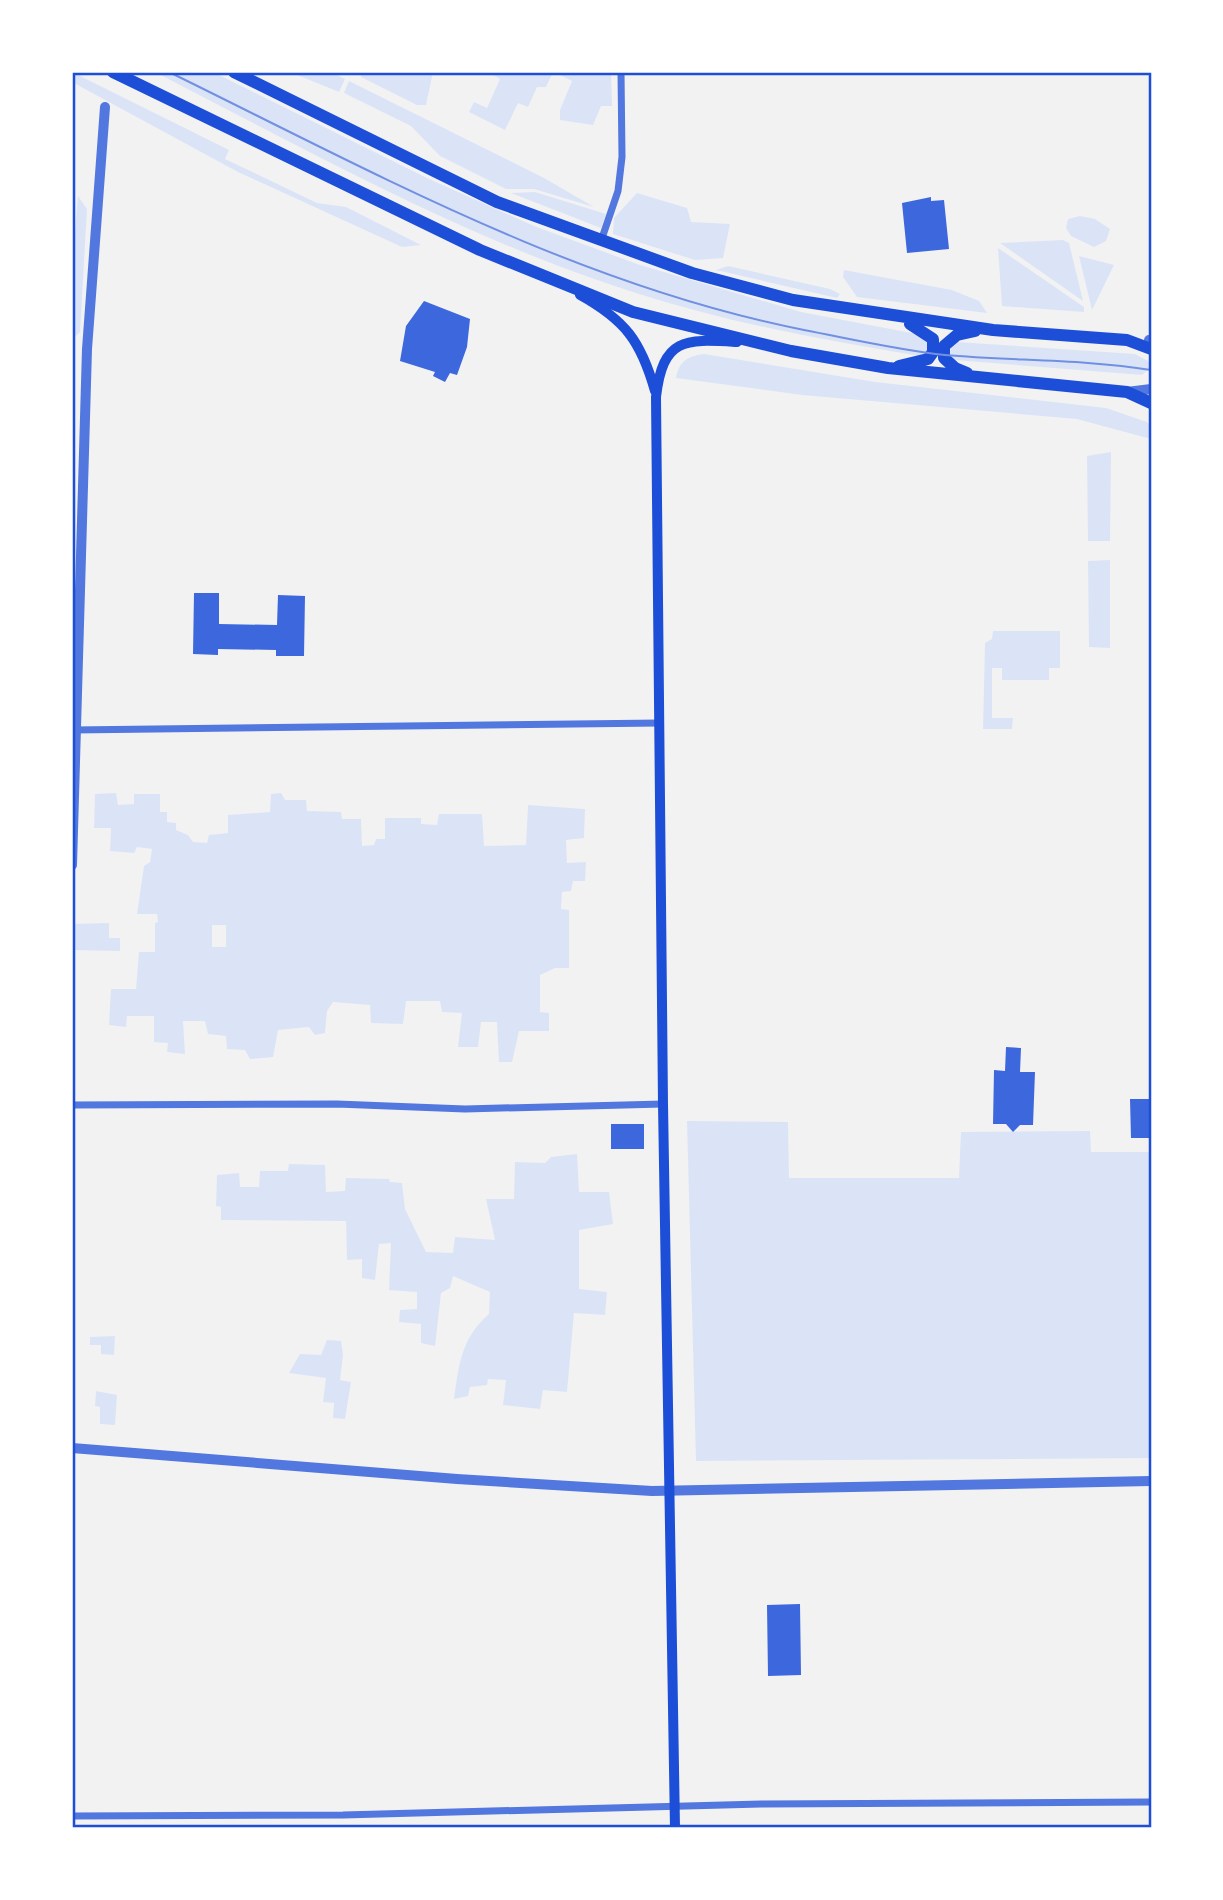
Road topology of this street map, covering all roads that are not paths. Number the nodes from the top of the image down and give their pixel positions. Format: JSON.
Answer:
{"nodes":[{"id":1,"x":113,"y":72,"type":"edge"},
{"id":2,"x":234,"y":72,"type":"edge"},
{"id":3,"x":621,"y":72,"type":"edge"},
{"id":4,"x":105,"y":107,"type":"dead end"},
{"id":5,"x":601,"y":242,"type":"junction"},
{"id":6,"x":551,"y":281,"type":"junction"},
{"id":7,"x":895,"y":317,"type":"junction"},
{"id":8,"x":993,"y":330,"type":"junction"},
{"id":9,"x":1151,"y":342,"type":"edge"},
{"id":10,"x":754,"y":343,"type":"junction"},
{"id":11,"x":888,"y":368,"type":"junction"},
{"id":12,"x":984,"y":379,"type":"junction"},
{"id":13,"x":1151,"y":389,"type":"edge"},
{"id":14,"x":1127,"y":392,"type":"junction"},
{"id":15,"x":656,"y":397,"type":"junction"},
{"id":16,"x":1151,"y":403,"type":"edge"},
{"id":17,"x":660,"y":723,"type":"junction"},
{"id":18,"x":75,"y":730,"type":"edge"},
{"id":19,"x":72,"y":865,"type":"edge"},
{"id":20,"x":663,"y":1104,"type":"junction"},
{"id":21,"x":72,"y":1105,"type":"edge"},
{"id":22,"x":72,"y":1448,"type":"edge"},
{"id":23,"x":1151,"y":1481,"type":"edge"},
{"id":24,"x":670,"y":1490,"type":"junction"},
{"id":25,"x":1151,"y":1802,"type":"edge"},
{"id":26,"x":675,"y":1807,"type":"junction"},
{"id":27,"x":72,"y":1816,"type":"edge"},
{"id":28,"x":675,"y":1828,"type":"edge"}],
"edges":[{"from":1,"to":6,"type":"main road"},
{"from":2,"to":5,"type":"main road"},
{"from":3,"to":5,"type":"street"},
{"from":4,"to":18,"type":"street"},
{"from":5,"to":7,"type":"main road"},
{"from":6,"to":10,"type":"main road"},
{"from":6,"to":15,"type":"main road"},
{"from":7,"to":8,"type":"main road"},
{"from":7,"to":11,"type":"main road"},
{"from":8,"to":9,"type":"main road"},
{"from":8,"to":12,"type":"main road"},
{"from":10,"to":11,"type":"main road"},
{"from":10,"to":15,"type":"main road"},
{"from":11,"to":12,"type":"main road"},
{"from":12,"to":14,"type":"main road"},
{"from":13,"to":14,"type":"street"},
{"from":14,"to":16,"type":"main road"},
{"from":15,"to":17,"type":"main road"},
{"from":17,"to":18,"type":"street"},
{"from":17,"to":20,"type":"main road"},
{"from":18,"to":19,"type":"street"},
{"from":20,"to":21,"type":"street"},
{"from":20,"to":24,"type":"main road"},
{"from":22,"to":24,"type":"street"},
{"from":23,"to":24,"type":"street"},
{"from":24,"to":26,"type":"main road"},
{"from":25,"to":26,"type":"street"},
{"from":26,"to":27,"type":"street"},
{"from":26,"to":28,"type":"main road"}]}
